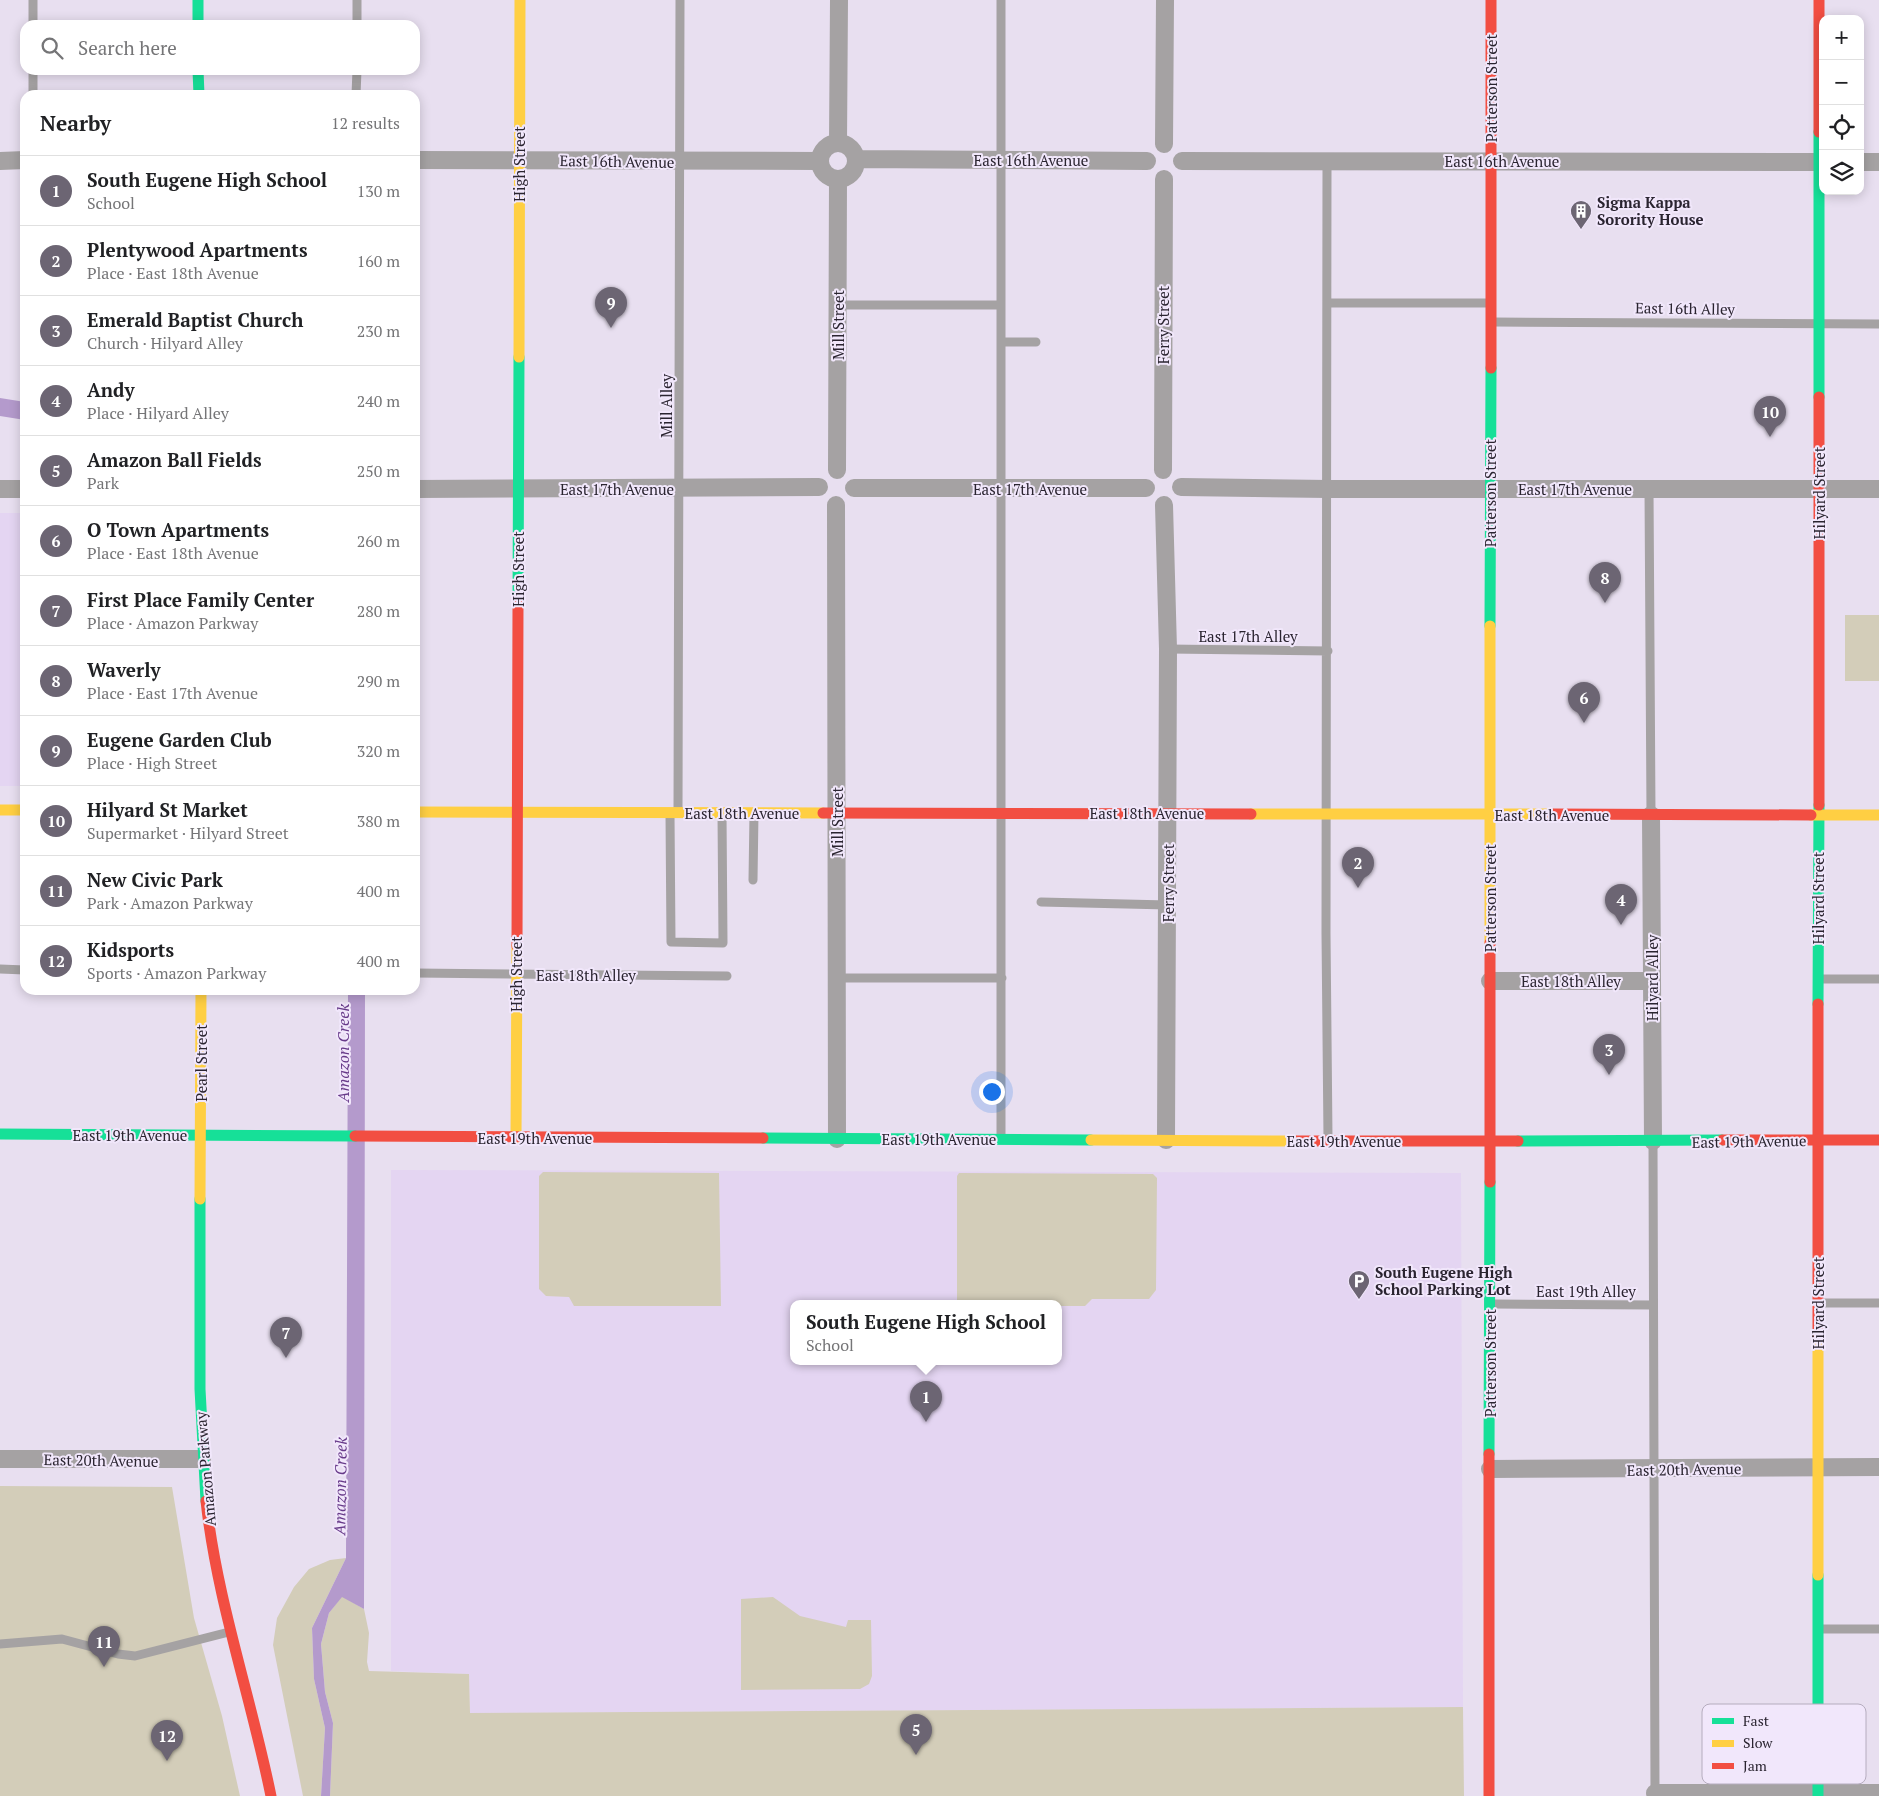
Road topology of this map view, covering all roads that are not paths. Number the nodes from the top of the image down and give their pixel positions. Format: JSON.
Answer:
{"nodes":[{"id":1,"x":33,"y":0,"type":"edge"},
{"id":2,"x":198,"y":0,"type":"edge"},
{"id":3,"x":357,"y":0,"type":"edge"},
{"id":4,"x":520,"y":0,"type":"edge"},
{"id":5,"x":680,"y":0,"type":"edge"},
{"id":6,"x":839,"y":0,"type":"edge"},
{"id":7,"x":1001,"y":0,"type":"edge"},
{"id":8,"x":1165,"y":0,"type":"edge"},
{"id":9,"x":1491,"y":0,"type":"edge"},
{"id":10,"x":1819,"y":0,"type":"edge"},
{"id":11,"x":33,"y":20,"type":"edge"},
{"id":12,"x":198,"y":20,"type":"edge"},
{"id":13,"x":357,"y":20,"type":"edge"},
{"id":14,"x":33,"y":75,"type":"edge"},
{"id":15,"x":198,"y":75,"type":"edge"},
{"id":16,"x":357,"y":75,"type":"edge"},
{"id":17,"x":33,"y":90,"type":"edge"},
{"id":18,"x":198,"y":90,"type":"edge"},
{"id":19,"x":356,"y":90,"type":"edge"},
{"id":20,"x":838,"y":143,"type":"junction"},
{"id":21,"x":1164,"y":144,"type":"junction"},
{"id":22,"x":1821,"y":150,"type":"edge"},
{"id":23,"x":20,"y":160,"type":"edge"},
{"id":24,"x":420,"y":160,"type":"edge"},
{"id":25,"x":519,"y":160,"type":"junction"},
{"id":26,"x":856,"y":160,"type":"junction"},
{"id":27,"x":1000,"y":160,"type":"junction"},
{"id":28,"x":0,"y":161,"type":"edge"},
{"id":29,"x":820,"y":161,"type":"junction"},
{"id":30,"x":1147,"y":161,"type":"junction"},
{"id":31,"x":1182,"y":161,"type":"junction"},
{"id":32,"x":1328,"y":161,"type":"junction"},
{"id":33,"x":1490,"y":161,"type":"junction"},
{"id":34,"x":680,"y":162,"type":"junction"},
{"id":35,"x":1819,"y":162,"type":"edge"},
{"id":36,"x":1864,"y":162,"type":"edge"},
{"id":37,"x":1879,"y":162,"type":"edge"},
{"id":38,"x":838,"y":179,"type":"junction"},
{"id":39,"x":1164,"y":179,"type":"junction"},
{"id":40,"x":1820,"y":195,"type":"edge"},
{"id":41,"x":1328,"y":302,"type":"junction"},
{"id":42,"x":1490,"y":303,"type":"junction"},
{"id":43,"x":838,"y":305,"type":"junction"},
{"id":44,"x":1001,"y":305,"type":"junction"},
{"id":45,"x":1490,"y":322,"type":"junction"},
{"id":46,"x":1818,"y":323,"type":"junction"},
{"id":47,"x":1879,"y":324,"type":"edge"},
{"id":48,"x":1001,"y":342,"type":"junction"},
{"id":49,"x":1036,"y":342,"type":"dead end"},
{"id":50,"x":837,"y":470,"type":"junction"},
{"id":51,"x":1163,"y":470,"type":"junction"},
{"id":52,"x":819,"y":487,"type":"junction"},
{"id":53,"x":1181,"y":487,"type":"junction"},
{"id":54,"x":854,"y":488,"type":"junction"},
{"id":55,"x":1146,"y":488,"type":"junction"},
{"id":56,"x":0,"y":489,"type":"edge"},
{"id":57,"x":20,"y":489,"type":"edge"},
{"id":58,"x":420,"y":489,"type":"edge"},
{"id":59,"x":518,"y":489,"type":"junction"},
{"id":60,"x":679,"y":489,"type":"junction"},
{"id":61,"x":1001,"y":489,"type":"junction"},
{"id":62,"x":1328,"y":489,"type":"junction"},
{"id":63,"x":1489,"y":489,"type":"junction"},
{"id":64,"x":1649,"y":489,"type":"junction"},
{"id":65,"x":1819,"y":489,"type":"junction"},
{"id":66,"x":1879,"y":489,"type":"edge"},
{"id":67,"x":836,"y":505,"type":"junction"},
{"id":68,"x":1164,"y":505,"type":"junction"},
{"id":69,"x":1168,"y":649,"type":"junction"},
{"id":70,"x":1328,"y":651,"type":"junction"},
{"id":71,"x":0,"y":810,"type":"edge"},
{"id":72,"x":20,"y":810,"type":"edge"},
{"id":73,"x":420,"y":812,"type":"edge"},
{"id":74,"x":517,"y":812,"type":"junction"},
{"id":75,"x":674,"y":813,"type":"junction"},
{"id":76,"x":722,"y":813,"type":"junction"},
{"id":77,"x":754,"y":813,"type":"junction"},
{"id":78,"x":837,"y":813,"type":"junction"},
{"id":79,"x":1168,"y":813,"type":"junction"},
{"id":80,"x":1002,"y":814,"type":"junction"},
{"id":81,"x":1327,"y":814,"type":"junction"},
{"id":82,"x":1490,"y":815,"type":"junction"},
{"id":83,"x":1651,"y":815,"type":"junction"},
{"id":84,"x":1818,"y":815,"type":"junction"},
{"id":85,"x":1879,"y":815,"type":"edge"},
{"id":86,"x":753,"y":880,"type":"dead end"},
{"id":87,"x":1041,"y":902,"type":"dead end"},
{"id":88,"x":1168,"y":905,"type":"junction"},
{"id":89,"x":0,"y":970,"type":"edge"},
{"id":90,"x":20,"y":970,"type":"edge"},
{"id":91,"x":420,"y":973,"type":"edge"},
{"id":92,"x":516,"y":974,"type":"junction"},
{"id":93,"x":727,"y":976,"type":"dead end"},
{"id":94,"x":837,"y":978,"type":"junction"},
{"id":95,"x":1002,"y":978,"type":"junction"},
{"id":96,"x":1818,"y":979,"type":"junction"},
{"id":97,"x":1879,"y":979,"type":"edge"},
{"id":98,"x":1490,"y":981,"type":"junction"},
{"id":99,"x":1652,"y":981,"type":"junction"},
{"id":100,"x":200,"y":995,"type":"edge"},
{"id":101,"x":0,"y":1134,"type":"edge"},
{"id":102,"x":200,"y":1135,"type":"junction"},
{"id":103,"x":516,"y":1138,"type":"junction"},
{"id":104,"x":837,"y":1139,"type":"junction"},
{"id":105,"x":1001,"y":1140,"type":"junction"},
{"id":106,"x":1166,"y":1140,"type":"junction"},
{"id":107,"x":1818,"y":1140,"type":"junction"},
{"id":108,"x":1879,"y":1140,"type":"edge"},
{"id":109,"x":1328,"y":1141,"type":"junction"},
{"id":110,"x":1490,"y":1141,"type":"junction"},
{"id":111,"x":1653,"y":1141,"type":"junction"},
{"id":112,"x":1818,"y":1303,"type":"junction"},
{"id":113,"x":1879,"y":1303,"type":"edge"},
{"id":114,"x":1490,"y":1304,"type":"junction"},
{"id":115,"x":1653,"y":1305,"type":"junction"},
{"id":116,"x":0,"y":1459,"type":"edge"},
{"id":117,"x":202,"y":1459,"type":"junction"},
{"id":118,"x":1818,"y":1467,"type":"junction"},
{"id":119,"x":1879,"y":1467,"type":"edge"},
{"id":120,"x":1490,"y":1469,"type":"junction"},
{"id":121,"x":1654,"y":1470,"type":"junction"},
{"id":122,"x":1818,"y":1629,"type":"junction"},
{"id":123,"x":1879,"y":1629,"type":"edge"},
{"id":124,"x":229,"y":1632,"type":"junction"},
{"id":125,"x":0,"y":1644,"type":"edge"},
{"id":126,"x":1818,"y":1704,"type":"edge"},
{"id":127,"x":1655,"y":1792,"type":"joint"},
{"id":128,"x":1879,"y":1793,"type":"edge"},
{"id":129,"x":1818,"y":1794,"type":"edge"},
{"id":130,"x":271,"y":1796,"type":"edge"},
{"id":131,"x":1489,"y":1796,"type":"edge"}],
"edges":[{"from":1,"to":11,"type":"lane"},
{"from":2,"to":12,"type":"main road"},
{"from":3,"to":13,"type":"lane"},
{"from":4,"to":25,"type":"main road","name":"High Street"},
{"from":5,"to":34,"type":"lane","name":"Mill Alley"},
{"from":6,"to":20,"type":"street"},
{"from":7,"to":27,"type":"lane"},
{"from":8,"to":21,"type":"street"},
{"from":9,"to":33,"type":"main road","name":"Patterson Street"},
{"from":10,"to":22,"type":"main road","name":"Hilyard Street"},
{"from":14,"to":17,"type":"lane"},
{"from":15,"to":18,"type":"main road"},
{"from":16,"to":19,"type":"lane"},
{"from":20,"to":26,"type":"street"},
{"from":20,"to":29,"type":"street"},
{"from":21,"to":30,"type":"street"},
{"from":21,"to":31,"type":"street"},
{"from":23,"to":28,"type":"street"},
{"from":24,"to":25,"type":"street","name":"East 16th Avenue"},
{"from":25,"to":34,"type":"street","name":"East 16th Avenue"},
{"from":25,"to":59,"type":"main road","name":"High Street"},
{"from":26,"to":27,"type":"street","name":"East 16th Avenue"},
{"from":26,"to":38,"type":"street"},
{"from":27,"to":30,"type":"street","name":"East 16th Avenue"},
{"from":27,"to":44,"type":"lane"},
{"from":29,"to":34,"type":"street","name":"East 16th Avenue"},
{"from":29,"to":38,"type":"street"},
{"from":30,"to":39,"type":"street"},
{"from":31,"to":32,"type":"street","name":"East 16th Avenue"},
{"from":31,"to":39,"type":"street"},
{"from":32,"to":33,"type":"street","name":"East 16th Avenue"},
{"from":32,"to":41,"type":"lane"},
{"from":33,"to":35,"type":"street","name":"East 16th Avenue"},
{"from":33,"to":42,"type":"main road","name":"Patterson Street"},
{"from":34,"to":60,"type":"lane","name":"Mill Alley"},
{"from":36,"to":37,"type":"street"},
{"from":38,"to":43,"type":"street","name":"Mill Street"},
{"from":39,"to":51,"type":"street","name":"Ferry Street"},
{"from":40,"to":46,"type":"main road","name":"Hilyard Street"},
{"from":41,"to":42,"type":"lane"},
{"from":41,"to":62,"type":"lane"},
{"from":42,"to":45,"type":"main road","name":"Patterson Street"},
{"from":43,"to":44,"type":"lane"},
{"from":43,"to":50,"type":"street","name":"Mill Street"},
{"from":44,"to":48,"type":"lane"},
{"from":45,"to":46,"type":"lane","name":"East 16th Alley"},
{"from":45,"to":63,"type":"main road","name":"Patterson Street"},
{"from":46,"to":47,"type":"lane","name":"East 16th Alley"},
{"from":46,"to":65,"type":"main road","name":"Hilyard Street"},
{"from":48,"to":49,"type":"lane"},
{"from":48,"to":61,"type":"lane"},
{"from":50,"to":52,"type":"street"},
{"from":50,"to":54,"type":"street"},
{"from":51,"to":53,"type":"street"},
{"from":51,"to":55,"type":"street"},
{"from":52,"to":60,"type":"street","name":"East 17th Avenue"},
{"from":52,"to":67,"type":"street"},
{"from":53,"to":62,"type":"street","name":"East 17th Avenue"},
{"from":53,"to":68,"type":"street"},
{"from":54,"to":61,"type":"street","name":"East 17th Avenue"},
{"from":54,"to":67,"type":"street"},
{"from":55,"to":61,"type":"street","name":"East 17th Avenue"},
{"from":55,"to":68,"type":"street"},
{"from":56,"to":57,"type":"street"},
{"from":58,"to":59,"type":"street","name":"East 17th Avenue"},
{"from":59,"to":60,"type":"street","name":"East 17th Avenue"},
{"from":59,"to":74,"type":"main road","name":"High Street"},
{"from":60,"to":75,"type":"lane","name":"Mill Alley"},
{"from":61,"to":80,"type":"lane"},
{"from":62,"to":63,"type":"street","name":"East 17th Avenue"},
{"from":62,"to":70,"type":"lane"},
{"from":63,"to":64,"type":"street","name":"East 17th Avenue"},
{"from":63,"to":82,"type":"main road","name":"Patterson Street"},
{"from":64,"to":65,"type":"street","name":"East 17th Avenue"},
{"from":64,"to":83,"type":"lane"},
{"from":65,"to":66,"type":"street","name":"East 17th Avenue"},
{"from":65,"to":84,"type":"main road","name":"Hilyard Street"},
{"from":67,"to":78,"type":"street","name":"Mill Street"},
{"from":68,"to":69,"type":"street","name":"Ferry Street"},
{"from":69,"to":70,"type":"lane","name":"East 17th Alley"},
{"from":69,"to":79,"type":"street","name":"Ferry Street"},
{"from":70,"to":81,"type":"lane"},
{"from":71,"to":72,"type":"main road"},
{"from":73,"to":74,"type":"main road","name":"East 18th Avenue"},
{"from":74,"to":75,"type":"main road","name":"East 18th Avenue"},
{"from":74,"to":92,"type":"main road","name":"High Street"},
{"from":75,"to":76,"type":"main road","name":"East 18th Avenue"},
{"from":75,"to":76,"type":"lane","name":"Mill Alley"},
{"from":76,"to":77,"type":"main road","name":"East 18th Avenue"},
{"from":77,"to":78,"type":"main road","name":"East 18th Avenue"},
{"from":77,"to":86,"type":"lane"},
{"from":78,"to":80,"type":"main road","name":"East 18th Avenue"},
{"from":78,"to":94,"type":"street","name":"Mill Street"},
{"from":79,"to":80,"type":"main road","name":"East 18th Avenue"},
{"from":79,"to":81,"type":"main road","name":"East 18th Avenue"},
{"from":79,"to":88,"type":"street","name":"Ferry Street"},
{"from":80,"to":95,"type":"lane"},
{"from":81,"to":82,"type":"main road","name":"East 18th Avenue"},
{"from":81,"to":109,"type":"lane"},
{"from":82,"to":83,"type":"main road","name":"East 18th Avenue"},
{"from":82,"to":98,"type":"main road","name":"Patterson Street"},
{"from":83,"to":84,"type":"main road","name":"East 18th Avenue"},
{"from":83,"to":99,"type":"street","name":"Hilyard Alley"},
{"from":84,"to":85,"type":"main road","name":"East 18th Avenue"},
{"from":84,"to":96,"type":"main road","name":"Hilyard Street"},
{"from":87,"to":88,"type":"lane"},
{"from":88,"to":106,"type":"street","name":"Ferry Street"},
{"from":89,"to":90,"type":"lane"},
{"from":91,"to":92,"type":"lane","name":"East 18th Alley"},
{"from":92,"to":93,"type":"lane","name":"East 18th Alley"},
{"from":92,"to":103,"type":"main road","name":"High Street"},
{"from":94,"to":95,"type":"lane"},
{"from":94,"to":104,"type":"street","name":"Mill Street"},
{"from":95,"to":105,"type":"lane"},
{"from":96,"to":97,"type":"lane"},
{"from":96,"to":107,"type":"main road","name":"Hilyard Street"},
{"from":98,"to":99,"type":"street","name":"East 18th Alley"},
{"from":98,"to":110,"type":"main road","name":"Patterson Street"},
{"from":99,"to":111,"type":"street","name":"Hilyard Alley"},
{"from":100,"to":102,"type":"main road","name":"Pearl Street"},
{"from":101,"to":102,"type":"main road","name":"East 19th Avenue"},
{"from":102,"to":103,"type":"main road","name":"East 19th Avenue"},
{"from":102,"to":117,"type":"main road","name":"Amazon Parkway"},
{"from":103,"to":104,"type":"main road","name":"East 19th Avenue"},
{"from":104,"to":105,"type":"main road","name":"East 19th Avenue"},
{"from":105,"to":106,"type":"main road","name":"East 19th Avenue"},
{"from":106,"to":109,"type":"main road","name":"East 19th Avenue"},
{"from":107,"to":108,"type":"main road","name":"East 19th Avenue"},
{"from":107,"to":111,"type":"main road","name":"East 19th Avenue"},
{"from":107,"to":112,"type":"main road","name":"Hilyard Street"},
{"from":109,"to":110,"type":"main road","name":"East 19th Avenue"},
{"from":110,"to":111,"type":"main road","name":"East 19th Avenue"},
{"from":110,"to":114,"type":"main road","name":"Patterson Street"},
{"from":111,"to":115,"type":"lane"},
{"from":112,"to":113,"type":"lane"},
{"from":112,"to":118,"type":"main road","name":"Hilyard Street"},
{"from":114,"to":115,"type":"lane","name":"East 19th Alley"},
{"from":114,"to":120,"type":"main road","name":"Patterson Street"},
{"from":115,"to":121,"type":"lane"},
{"from":116,"to":117,"type":"street","name":"East 20th Avenue"},
{"from":117,"to":124,"type":"main road","name":"Amazon Parkway"},
{"from":118,"to":119,"type":"street","name":"East 20th Avenue"},
{"from":118,"to":121,"type":"street","name":"East 20th Avenue"},
{"from":118,"to":122,"type":"main road","name":"Hilyard Street"},
{"from":120,"to":121,"type":"street","name":"East 20th Avenue"},
{"from":120,"to":131,"type":"main road","name":"Patterson Street"},
{"from":121,"to":127,"type":"lane"},
{"from":122,"to":123,"type":"lane"},
{"from":122,"to":126,"type":"main road","name":"Hilyard Street"},
{"from":124,"to":125,"type":"lane"},
{"from":124,"to":130,"type":"main road","name":"Amazon Parkway"},
{"from":127,"to":129,"type":"street"},
{"from":128,"to":129,"type":"street"}]}
